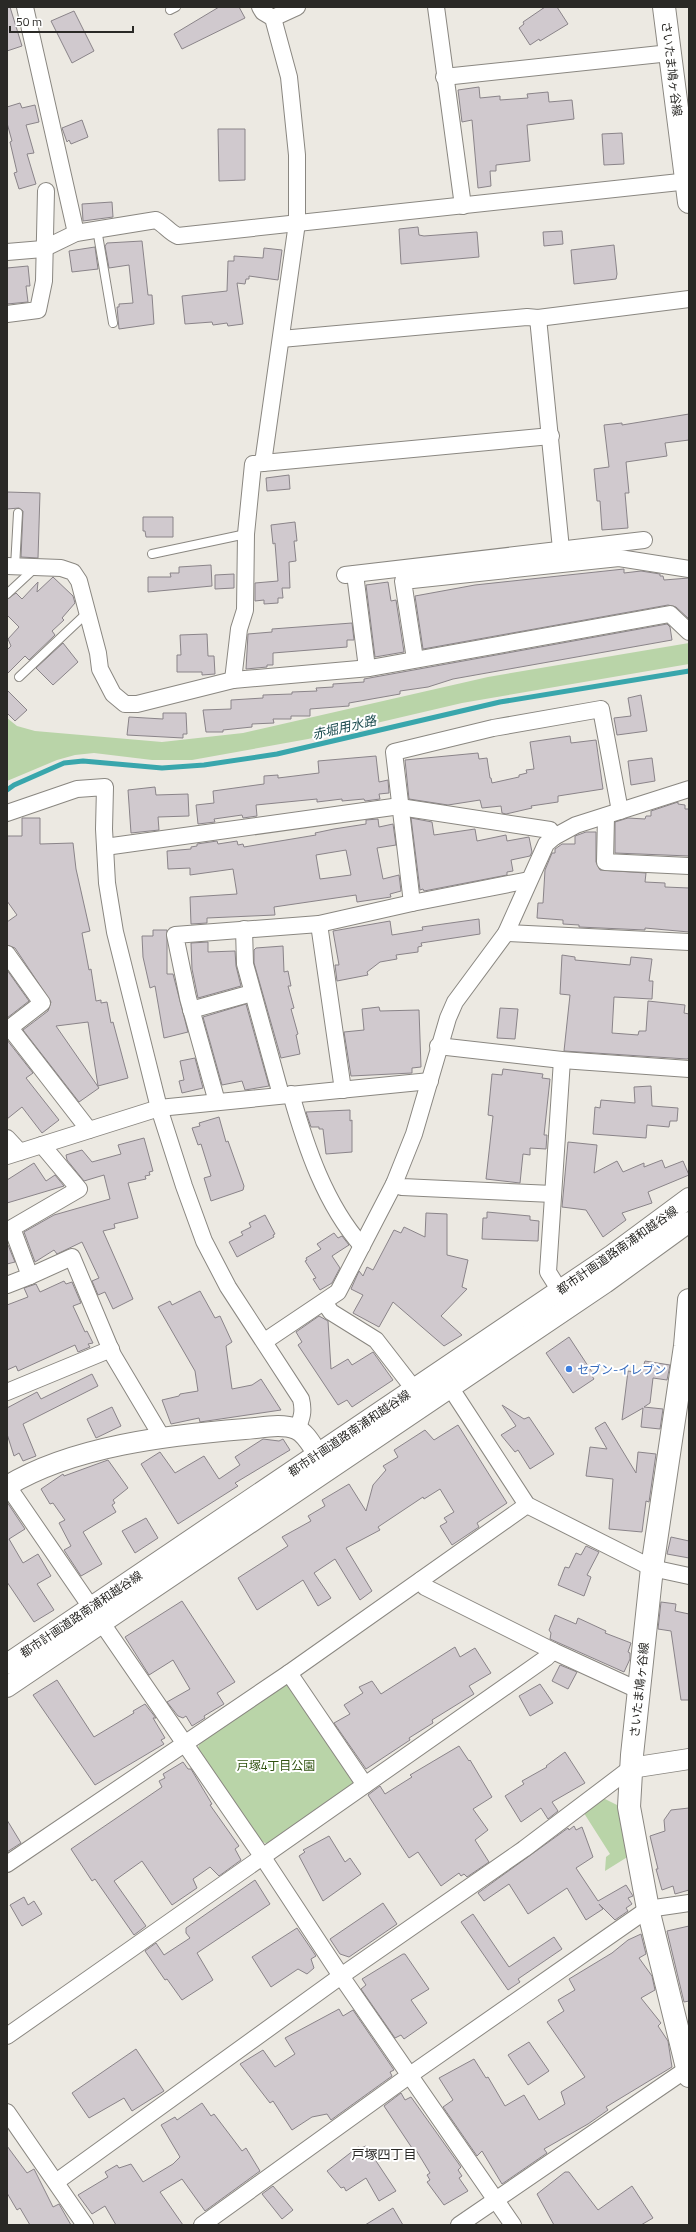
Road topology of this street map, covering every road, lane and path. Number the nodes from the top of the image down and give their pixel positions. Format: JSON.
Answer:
{"nodes":[{"id":1,"x":25,"y":7,"type":"edge"},
{"id":2,"x":260,"y":7,"type":"edge"},
{"id":3,"x":296,"y":7,"type":"edge"},
{"id":4,"x":436,"y":7,"type":"edge"},
{"id":5,"x":664,"y":7,"type":"edge"},
{"id":6,"x":273,"y":18,"type":"junction"},
{"id":7,"x":670,"y":53,"type":"junction"},
{"id":8,"x":444,"y":76,"type":"junction"},
{"id":9,"x":688,"y":188,"type":"edge"},
{"id":10,"x":46,"y":191,"type":"dead end"},
{"id":11,"x":463,"y":206,"type":"junction"},
{"id":12,"x":298,"y":224,"type":"junction"},
{"id":13,"x":97,"y":229,"type":"junction"},
{"id":14,"x":76,"y":234,"type":"junction"},
{"id":15,"x":43,"y":249,"type":"junction"},
{"id":16,"x":7,"y":252,"type":"edge"},
{"id":17,"x":689,"y":299,"type":"edge"},
{"id":18,"x":7,"y":314,"type":"edge"},
{"id":19,"x":538,"y":318,"type":"junction"},
{"id":20,"x":113,"y":323,"type":"dead end"},
{"id":21,"x":281,"y":339,"type":"junction"},
{"id":22,"x":551,"y":436,"type":"junction"},
{"id":23,"x":263,"y":463,"type":"junction"},
{"id":24,"x":18,"y":513,"type":"dead end"},
{"id":25,"x":246,"y":534,"type":"junction"},
{"id":26,"x":644,"y":540,"type":"dead end"},
{"id":27,"x":561,"y":549,"type":"junction"},
{"id":28,"x":152,"y":554,"type":"dead end"},
{"id":29,"x":11,"y":567,"type":"edge"},
{"id":30,"x":35,"y":568,"type":"junction"},
{"id":31,"x":689,"y":569,"type":"edge"},
{"id":32,"x":7,"y":594,"type":"edge"},
{"id":33,"x":88,"y":612,"type":"junction"},
{"id":34,"x":689,"y":632,"type":"edge"},
{"id":35,"x":415,"y":658,"type":"junction"},
{"id":36,"x":367,"y":668,"type":"junction"},
{"id":37,"x":19,"y":677,"type":"dead end"},
{"id":38,"x":233,"y":680,"type":"junction"},
{"id":39,"x":689,"y":789,"type":"edge"},
{"id":40,"x":400,"y":806,"type":"junction"},
{"id":41,"x":7,"y":813,"type":"edge"},
{"id":42,"x":613,"y":813,"type":"junction"},
{"id":43,"x":554,"y":837,"type":"junction"},
{"id":44,"x":105,"y":847,"type":"junction"},
{"id":45,"x":689,"y":866,"type":"edge"},
{"id":46,"x":529,"y":880,"type":"junction"},
{"id":47,"x":412,"y":903,"type":"junction"},
{"id":48,"x":319,"y":924,"type":"junction"},
{"id":49,"x":244,"y":928,"type":"junction"},
{"id":50,"x":506,"y":933,"type":"junction"},
{"id":51,"x":689,"y":942,"type":"edge"},
{"id":52,"x":7,"y":954,"type":"edge"},
{"id":53,"x":252,"y":992,"type":"junction"},
{"id":54,"x":192,"y":1010,"type":"junction"},
{"id":55,"x":8,"y":1029,"type":"edge"},
{"id":56,"x":438,"y":1046,"type":"junction"},
{"id":57,"x":562,"y":1060,"type":"junction"},
{"id":58,"x":689,"y":1069,"type":"edge"},
{"id":59,"x":430,"y":1081,"type":"junction"},
{"id":60,"x":343,"y":1090,"type":"junction"},
{"id":61,"x":286,"y":1094,"type":"junction"},
{"id":62,"x":217,"y":1102,"type":"junction"},
{"id":63,"x":159,"y":1108,"type":"junction"},
{"id":64,"x":89,"y":1130,"type":"junction"},
{"id":65,"x":7,"y":1138,"type":"edge"},
{"id":66,"x":42,"y":1145,"type":"junction"},
{"id":67,"x":14,"y":1154,"type":"edge"},
{"id":68,"x":394,"y":1184,"type":"junction"},
{"id":69,"x":553,"y":1194,"type":"junction"},
{"id":70,"x":689,"y":1198,"type":"edge"},
{"id":71,"x":689,"y":1222,"type":"edge"},
{"id":72,"x":362,"y":1246,"type":"junction"},
{"id":73,"x":30,"y":1276,"type":"junction"},
{"id":74,"x":7,"y":1285,"type":"edge"},
{"id":75,"x":560,"y":1291,"type":"junction"},
{"id":76,"x":689,"y":1300,"type":"edge"},
{"id":77,"x":324,"y":1302,"type":"junction"},
{"id":78,"x":265,"y":1341,"type":"junction"},
{"id":79,"x":687,"y":1346,"type":"edge"},
{"id":80,"x":110,"y":1349,"type":"junction"},
{"id":81,"x":450,"y":1387,"type":"junction"},
{"id":82,"x":414,"y":1389,"type":"junction"},
{"id":83,"x":7,"y":1392,"type":"edge"},
{"id":84,"x":297,"y":1429,"type":"junction"},
{"id":85,"x":163,"y":1439,"type":"junction"},
{"id":86,"x":318,"y":1454,"type":"junction"},
{"id":87,"x":7,"y":1485,"type":"edge"},
{"id":88,"x":527,"y":1505,"type":"junction"},
{"id":89,"x":652,"y":1568,"type":"junction"},
{"id":90,"x":689,"y":1576,"type":"edge"},
{"id":91,"x":421,"y":1580,"type":"junction"},
{"id":92,"x":96,"y":1616,"type":"junction"},
{"id":93,"x":553,"y":1651,"type":"junction"},
{"id":94,"x":9,"y":1660,"type":"edge"},
{"id":95,"x":289,"y":1673,"type":"junction"},
{"id":96,"x":7,"y":1687,"type":"edge"},
{"id":97,"x":638,"y":1690,"type":"junction"},
{"id":98,"x":183,"y":1744,"type":"junction"},
{"id":99,"x":689,"y":1759,"type":"edge"},
{"id":100,"x":631,"y":1768,"type":"junction"},
{"id":101,"x":365,"y":1785,"type":"junction"},
{"id":102,"x":262,"y":1856,"type":"junction"},
{"id":103,"x":7,"y":1864,"type":"edge"},
{"id":104,"x":689,"y":1903,"type":"edge"},
{"id":105,"x":648,"y":1909,"type":"junction"},
{"id":106,"x":341,"y":1976,"type":"junction"},
{"id":107,"x":7,"y":2036,"type":"edge"},
{"id":108,"x":688,"y":2072,"type":"edge"},
{"id":109,"x":410,"y":2074,"type":"junction"},
{"id":110,"x":7,"y":2112,"type":"edge"},
{"id":111,"x":56,"y":2182,"type":"junction"},
{"id":112,"x":496,"y":2199,"type":"junction"},
{"id":113,"x":85,"y":2225,"type":"edge"},
{"id":114,"x":202,"y":2225,"type":"edge"},
{"id":115,"x":459,"y":2225,"type":"edge"},
{"id":116,"x":513,"y":2225,"type":"edge"}],
"edges":[{"from":1,"to":14,"type":"street"},
{"from":2,"to":6,"type":"street"},
{"from":3,"to":6,"type":"street"},
{"from":4,"to":8,"type":"street"},
{"from":5,"to":7,"type":"main road","name":"さいたま鳩ヶ谷線"},
{"from":6,"to":12,"type":"street"},
{"from":7,"to":8,"type":"street"},
{"from":7,"to":9,"type":"main road","name":"さいたま鳩ヶ谷線"},
{"from":8,"to":11,"type":"street"},
{"from":9,"to":11,"type":"street"},
{"from":10,"to":15,"type":"street"},
{"from":11,"to":12,"type":"street"},
{"from":12,"to":13,"type":"street"},
{"from":12,"to":21,"type":"street"},
{"from":13,"to":14,"type":"street"},
{"from":13,"to":20,"type":"lane"},
{"from":14,"to":15,"type":"street"},
{"from":15,"to":16,"type":"street"},
{"from":15,"to":18,"type":"street"},
{"from":17,"to":19,"type":"street"},
{"from":19,"to":21,"type":"street"},
{"from":19,"to":22,"type":"street"},
{"from":21,"to":23,"type":"street"},
{"from":22,"to":23,"type":"street"},
{"from":22,"to":27,"type":"street"},
{"from":23,"to":25,"type":"street"},
{"from":24,"to":29,"type":"lane"},
{"from":25,"to":28,"type":"lane"},
{"from":25,"to":38,"type":"street"},
{"from":26,"to":27,"type":"street"},
{"from":27,"to":36,"type":"street"},
{"from":29,"to":30,"type":"street"},
{"from":30,"to":32,"type":"lane"},
{"from":30,"to":33,"type":"street"},
{"from":31,"to":35,"type":"street"},
{"from":33,"to":37,"type":"lane"},
{"from":33,"to":38,"type":"street"},
{"from":34,"to":35,"type":"street"},
{"from":35,"to":36,"type":"street"},
{"from":36,"to":38,"type":"street"},
{"from":39,"to":42,"type":"street"},
{"from":40,"to":42,"type":"street"},
{"from":40,"to":43,"type":"street"},
{"from":40,"to":44,"type":"street"},
{"from":40,"to":47,"type":"street"},
{"from":41,"to":44,"type":"street"},
{"from":42,"to":43,"type":"street"},
{"from":42,"to":45,"type":"street"},
{"from":43,"to":46,"type":"street"},
{"from":44,"to":63,"type":"street"},
{"from":46,"to":47,"type":"street"},
{"from":46,"to":50,"type":"street"},
{"from":47,"to":48,"type":"street"},
{"from":48,"to":49,"type":"street"},
{"from":48,"to":60,"type":"street"},
{"from":49,"to":53,"type":"street"},
{"from":49,"to":54,"type":"street"},
{"from":50,"to":51,"type":"street"},
{"from":50,"to":56,"type":"street"},
{"from":52,"to":55,"type":"street"},
{"from":53,"to":54,"type":"street"},
{"from":53,"to":61,"type":"street"},
{"from":54,"to":62,"type":"street"},
{"from":55,"to":64,"type":"street"},
{"from":56,"to":57,"type":"street"},
{"from":56,"to":59,"type":"street"},
{"from":57,"to":58,"type":"street"},
{"from":57,"to":69,"type":"street"},
{"from":59,"to":60,"type":"street"},
{"from":59,"to":68,"type":"street"},
{"from":60,"to":61,"type":"street"},
{"from":61,"to":62,"type":"street"},
{"from":61,"to":72,"type":"street"},
{"from":62,"to":63,"type":"street"},
{"from":63,"to":64,"type":"street"},
{"from":63,"to":78,"type":"street"},
{"from":64,"to":66,"type":"street"},
{"from":65,"to":67,"type":"street"},
{"from":66,"to":67,"type":"street"},
{"from":66,"to":73,"type":"street"},
{"from":68,"to":69,"type":"street"},
{"from":68,"to":72,"type":"street"},
{"from":69,"to":75,"type":"street"},
{"from":70,"to":75,"type":"street","name":"都市計画道路南浦和越谷線"},
{"from":71,"to":81,"type":"street","name":"都市計画道路南浦和越谷線"},
{"from":72,"to":77,"type":"street"},
{"from":73,"to":74,"type":"street"},
{"from":73,"to":80,"type":"street"},
{"from":75,"to":82,"type":"street","name":"都市計画道路南浦和越谷線"},
{"from":76,"to":79,"type":"main road","name":"さいたま鳩ヶ谷線"},
{"from":77,"to":78,"type":"street"},
{"from":77,"to":82,"type":"street"},
{"from":78,"to":84,"type":"street"},
{"from":79,"to":89,"type":"main road","name":"さいたま鳩ヶ谷線"},
{"from":80,"to":83,"type":"street"},
{"from":80,"to":85,"type":"street"},
{"from":81,"to":88,"type":"street"},
{"from":81,"to":92,"type":"street","name":"都市計画道路南浦和越谷線"},
{"from":82,"to":86,"type":"street","name":"都市計画道路南浦和越谷線"},
{"from":84,"to":85,"type":"street"},
{"from":84,"to":86,"type":"street"},
{"from":85,"to":87,"type":"street"},
{"from":86,"to":92,"type":"street","name":"都市計画道路南浦和越谷線"},
{"from":87,"to":92,"type":"street"},
{"from":88,"to":89,"type":"street"},
{"from":88,"to":91,"type":"street"},
{"from":89,"to":90,"type":"street"},
{"from":89,"to":97,"type":"main road","name":"さいたま鳩ヶ谷線"},
{"from":91,"to":93,"type":"street"},
{"from":91,"to":95,"type":"street"},
{"from":92,"to":94,"type":"street","name":"都市計画道路南浦和越谷線"},
{"from":92,"to":96,"type":"street","name":"都市計画道路南浦和越谷線"},
{"from":92,"to":98,"type":"street"},
{"from":93,"to":97,"type":"street"},
{"from":93,"to":101,"type":"street"},
{"from":95,"to":98,"type":"street"},
{"from":95,"to":101,"type":"street"},
{"from":97,"to":100,"type":"main road","name":"さいたま鳩ヶ谷線"},
{"from":98,"to":102,"type":"street"},
{"from":98,"to":103,"type":"street"},
{"from":99,"to":100,"type":"street"},
{"from":100,"to":105,"type":"main road","name":"さいたま鳩ヶ谷線"},
{"from":100,"to":106,"type":"street"},
{"from":101,"to":102,"type":"street"},
{"from":102,"to":106,"type":"street"},
{"from":102,"to":107,"type":"street"},
{"from":104,"to":105,"type":"street"},
{"from":105,"to":108,"type":"main road","name":"さいたま鳩ヶ谷線"},
{"from":105,"to":109,"type":"street"},
{"from":106,"to":109,"type":"street"},
{"from":106,"to":111,"type":"street"},
{"from":108,"to":112,"type":"street"},
{"from":109,"to":112,"type":"street"},
{"from":109,"to":114,"type":"street"},
{"from":110,"to":111,"type":"street"},
{"from":111,"to":113,"type":"street"},
{"from":112,"to":115,"type":"street"},
{"from":112,"to":116,"type":"street"}]}
